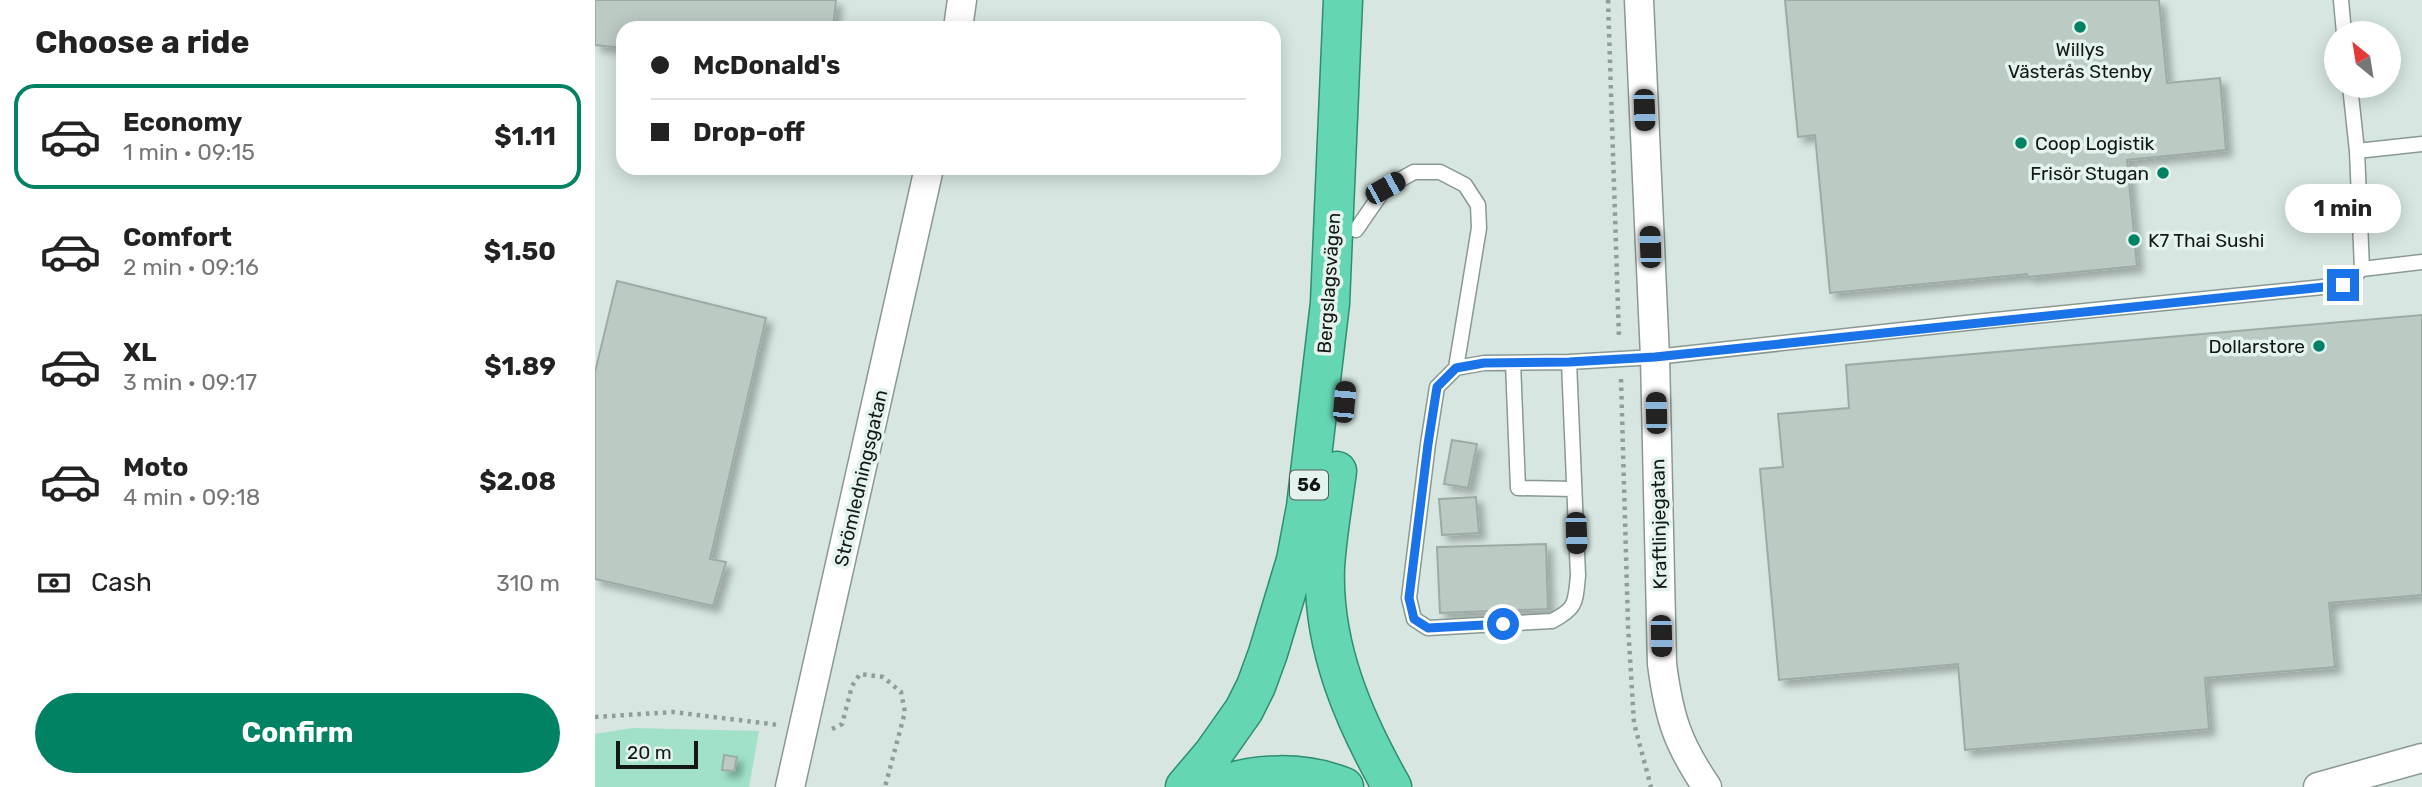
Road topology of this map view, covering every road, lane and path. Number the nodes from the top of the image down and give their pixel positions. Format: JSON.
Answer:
{"nodes":[{"id":1,"x":962,"y":0,"type":"edge"},
{"id":2,"x":1343,"y":0,"type":"edge"},
{"id":3,"x":1356,"y":0,"type":"edge"},
{"id":4,"x":1608,"y":0,"type":"edge"},
{"id":5,"x":1639,"y":0,"type":"edge"},
{"id":6,"x":2341,"y":0,"type":"edge"},
{"id":7,"x":959,"y":21,"type":"edge"},
{"id":8,"x":2343,"y":21,"type":"edge"},
{"id":9,"x":2351,"y":98,"type":"edge"},
{"id":10,"x":2422,"y":144,"type":"edge"},
{"id":11,"x":2357,"y":151,"type":"junction"},
{"id":12,"x":927,"y":175,"type":"edge"},
{"id":13,"x":1356,"y":230,"type":"junction"},
{"id":14,"x":2422,"y":262,"type":"edge"},
{"id":15,"x":2362,"y":269,"type":"junction"},
{"id":16,"x":1655,"y":357,"type":"junction"},
{"id":17,"x":1620,"y":359,"type":"junction"},
{"id":18,"x":1569,"y":362,"type":"junction"},
{"id":19,"x":1513,"y":363,"type":"junction"},
{"id":20,"x":1456,"y":368,"type":"junction"},
{"id":21,"x":1574,"y":489,"type":"junction"},
{"id":22,"x":2422,"y":758,"type":"edge"},
{"id":23,"x":790,"y":787,"type":"edge"},
{"id":24,"x":1185,"y":787,"type":"edge"},
{"id":25,"x":1216,"y":787,"type":"edge"},
{"id":26,"x":1344,"y":787,"type":"edge"},
{"id":27,"x":1392,"y":787,"type":"edge"},
{"id":28,"x":1651,"y":787,"type":"edge"},
{"id":29,"x":1707,"y":787,"type":"edge"},
{"id":30,"x":2318,"y":787,"type":"edge"}],
"edges":[{"from":1,"to":7,"type":"street"},
{"from":2,"to":24,"type":"highway","name":"Bergslagsvägen","number":"56"},
{"from":3,"to":13,"type":"highway","name":"Bergslagsvägen","number":"56"},
{"from":4,"to":17,"type":"path"},
{"from":5,"to":16,"type":"street","name":"Kraftlinjegatan"},
{"from":6,"to":8,"type":"lane"},
{"from":9,"to":11,"type":"lane"},
{"from":10,"to":11,"type":"lane"},
{"from":11,"to":15,"type":"lane"},
{"from":12,"to":23,"type":"street","name":"Strömledningsgatan"},
{"from":13,"to":20,"type":"lane"},
{"from":13,"to":27,"type":"highway","name":"Bergslagsvägen","number":"56"},
{"from":14,"to":15,"type":"lane"},
{"from":15,"to":16,"type":"lane"},
{"from":16,"to":17,"type":"lane"},
{"from":16,"to":29,"type":"street","name":"Kraftlinjegatan"},
{"from":17,"to":18,"type":"lane"},
{"from":17,"to":28,"type":"path"},
{"from":18,"to":19,"type":"lane"},
{"from":18,"to":21,"type":"lane"},
{"from":19,"to":20,"type":"lane"},
{"from":19,"to":21,"type":"lane"},
{"from":20,"to":21,"type":"lane"},
{"from":22,"to":30,"type":"street"},
{"from":25,"to":26,"type":"highway"}]}
